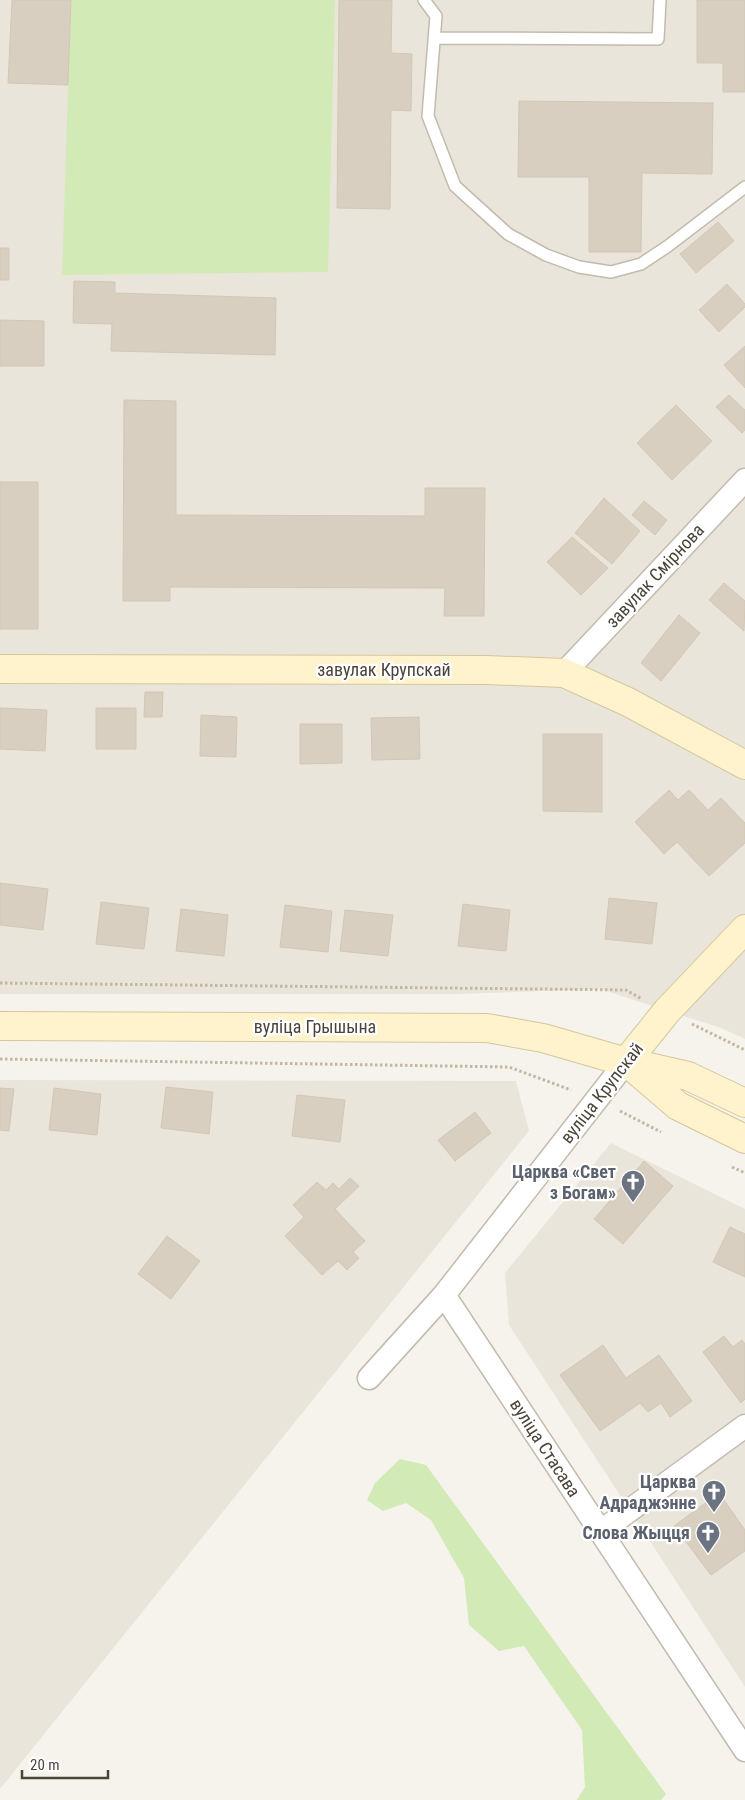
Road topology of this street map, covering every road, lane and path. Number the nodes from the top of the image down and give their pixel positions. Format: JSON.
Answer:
{"nodes":[{"id":1,"x":424,"y":0,"type":"edge"},
{"id":2,"x":660,"y":0,"type":"edge"},
{"id":3,"x":434,"y":38,"type":"junction"},
{"id":4,"x":745,"y":187,"type":"edge"},
{"id":5,"x":745,"y":480,"type":"edge"},
{"id":6,"x":0,"y":669,"type":"edge"},
{"id":7,"x":564,"y":673,"type":"junction"},
{"id":8,"x":745,"y":765,"type":"edge"},
{"id":9,"x":745,"y":929,"type":"edge"},
{"id":10,"x":0,"y":984,"type":"edge"},
{"id":11,"x":667,"y":1011,"type":"junction"},
{"id":12,"x":0,"y":1026,"type":"edge"},
{"id":13,"x":745,"y":1050,"type":"edge"},
{"id":14,"x":0,"y":1059,"type":"edge"},
{"id":15,"x":626,"y":1062,"type":"junction"},
{"id":16,"x":597,"y":1100,"type":"junction"},
{"id":17,"x":745,"y":1103,"type":"edge"},
{"id":18,"x":667,"y":1134,"type":"dead end"},
{"id":19,"x":745,"y":1139,"type":"edge"},
{"id":20,"x":728,"y":1164,"type":"dead end"},
{"id":21,"x":745,"y":1173,"type":"edge"},
{"id":22,"x":444,"y":1295,"type":"junction"},
{"id":23,"x":369,"y":1378,"type":"dead end"},
{"id":24,"x":745,"y":1426,"type":"edge"},
{"id":25,"x":600,"y":1532,"type":"junction"},
{"id":26,"x":745,"y":1750,"type":"edge"}],
"edges":[{"from":1,"to":3,"type":"lane"},
{"from":2,"to":3,"type":"lane"},
{"from":3,"to":4,"type":"lane"},
{"from":5,"to":7,"type":"street","name":"завулак Смірнова"},
{"from":6,"to":7,"type":"main road","name":"завулак Крупскай"},
{"from":7,"to":8,"type":"main road","name":"завулак Крупскай"},
{"from":9,"to":11,"type":"main road","name":"вуліца Крупскай"},
{"from":10,"to":11,"type":"path"},
{"from":11,"to":13,"type":"path"},
{"from":11,"to":15,"type":"main road","name":"вуліца Крупскай"},
{"from":12,"to":15,"type":"main road","name":"вуліца Грышына"},
{"from":14,"to":16,"type":"path"},
{"from":15,"to":16,"type":"street","name":"вуліца Крупскай"},
{"from":15,"to":17,"type":"main road","name":"вуліца Грышына"},
{"from":15,"to":19,"type":"main road","name":"вуліца Грышына"},
{"from":16,"to":18,"type":"path"},
{"from":16,"to":22,"type":"street","name":"вуліца Крупскай"},
{"from":20,"to":21,"type":"path"},
{"from":22,"to":23,"type":"street","name":"вуліца Крупскай"},
{"from":22,"to":25,"type":"street","name":"вуліца Стасава"},
{"from":24,"to":25,"type":"street"},
{"from":25,"to":26,"type":"street","name":"вуліца Стасава"}]}
